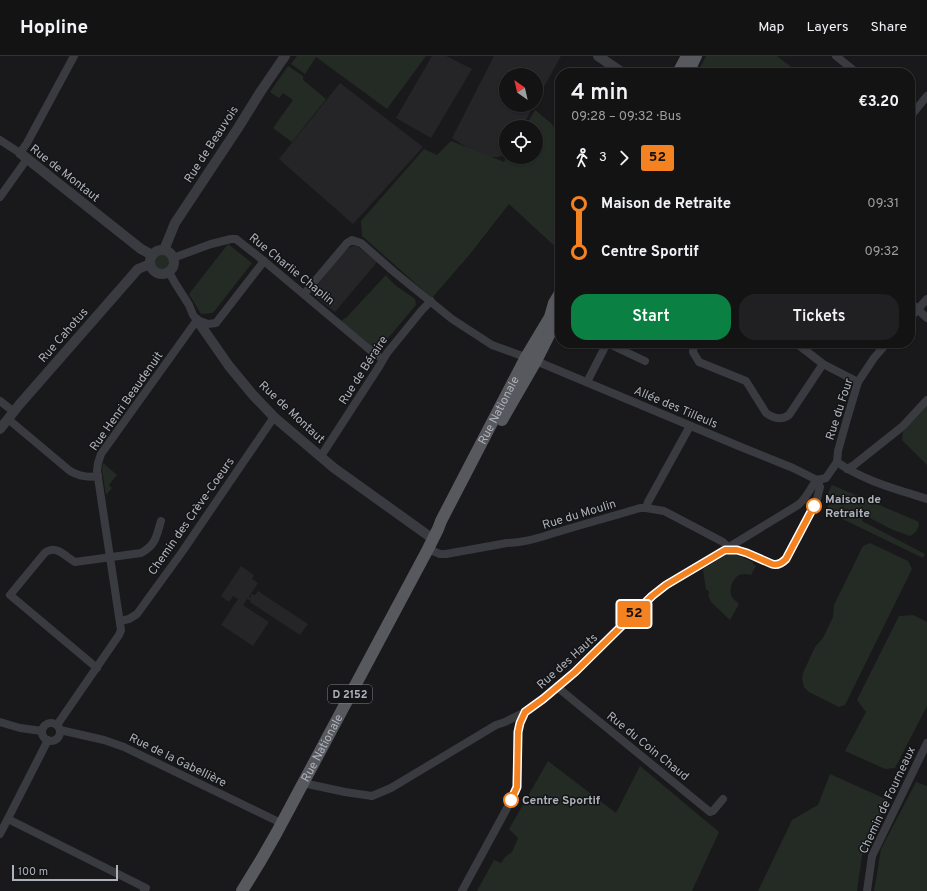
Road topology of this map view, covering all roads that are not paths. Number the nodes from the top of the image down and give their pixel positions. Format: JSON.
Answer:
{"nodes":[{"id":1,"x":74,"y":56,"type":"edge"},
{"id":2,"x":285,"y":56,"type":"edge"},
{"id":3,"x":598,"y":56,"type":"edge"},
{"id":4,"x":687,"y":56,"type":"edge"},
{"id":5,"x":696,"y":56,"type":"edge"},
{"id":6,"x":836,"y":56,"type":"edge"},
{"id":7,"x":616,"y":68,"type":"edge"},
{"id":8,"x":681,"y":68,"type":"edge"},
{"id":9,"x":690,"y":68,"type":"edge"},
{"id":10,"x":851,"y":68,"type":"edge"},
{"id":11,"x":927,"y":96,"type":"edge"},
{"id":12,"x":915,"y":111,"type":"edge"},
{"id":13,"x":0,"y":140,"type":"edge"},
{"id":14,"x":23,"y":156,"type":"junction"},
{"id":15,"x":0,"y":197,"type":"edge"},
{"id":16,"x":164,"y":250,"type":"junction"},
{"id":17,"x":174,"y":258,"type":"junction"},
{"id":18,"x":151,"y":259,"type":"junction"},
{"id":19,"x":264,"y":261,"type":"junction"},
{"id":20,"x":169,"y":272,"type":"junction"},
{"id":21,"x":304,"y":294,"type":"junction"},
{"id":22,"x":927,"y":299,"type":"edge"},
{"id":23,"x":431,"y":301,"type":"junction"},
{"id":24,"x":555,"y":301,"type":"edge"},
{"id":25,"x":915,"y":306,"type":"edge"},
{"id":26,"x":918,"y":309,"type":"junction"},
{"id":27,"x":915,"y":312,"type":"edge"},
{"id":28,"x":927,"y":318,"type":"edge"},
{"id":29,"x":198,"y":320,"type":"junction"},
{"id":30,"x":555,"y":321,"type":"edge"},
{"id":31,"x":604,"y":348,"type":"edge"},
{"id":32,"x":617,"y":348,"type":"edge"},
{"id":33,"x":693,"y":348,"type":"edge"},
{"id":34,"x":802,"y":348,"type":"edge"},
{"id":35,"x":883,"y":348,"type":"edge"},
{"id":36,"x":383,"y":359,"type":"junction"},
{"id":37,"x":531,"y":359,"type":"junction"},
{"id":38,"x":644,"y":362,"type":"dead end"},
{"id":39,"x":823,"y":364,"type":"junction"},
{"id":40,"x":587,"y":382,"type":"junction"},
{"id":41,"x":858,"y":382,"type":"junction"},
{"id":42,"x":927,"y":400,"type":"edge"},
{"id":43,"x":0,"y":401,"type":"edge"},
{"id":44,"x":11,"y":415,"type":"junction"},
{"id":45,"x":274,"y":417,"type":"junction"},
{"id":46,"x":690,"y":426,"type":"junction"},
{"id":47,"x":0,"y":429,"type":"edge"},
{"id":48,"x":321,"y":456,"type":"junction"},
{"id":49,"x":837,"y":462,"type":"junction"},
{"id":50,"x":847,"y":469,"type":"junction"},
{"id":51,"x":98,"y":476,"type":"junction"},
{"id":52,"x":817,"y":480,"type":"junction"},
{"id":53,"x":927,"y":499,"type":"edge"},
{"id":54,"x":646,"y":508,"type":"junction"},
{"id":55,"x":161,"y":522,"type":"dead end"},
{"id":56,"x":434,"y":539,"type":"junction"},
{"id":57,"x":743,"y":539,"type":"junction"},
{"id":58,"x":727,"y":549,"type":"junction"},
{"id":59,"x":747,"y":553,"type":"junction"},
{"id":60,"x":110,"y":557,"type":"junction"},
{"id":61,"x":120,"y":620,"type":"junction"},
{"id":62,"x":97,"y":668,"type":"junction"},
{"id":63,"x":557,"y":687,"type":"junction"},
{"id":64,"x":525,"y":712,"type":"junction"},
{"id":65,"x":0,"y":722,"type":"edge"},
{"id":66,"x":59,"y":727,"type":"junction"},
{"id":67,"x":42,"y":731,"type":"junction"},
{"id":68,"x":48,"y":740,"type":"junction"},
{"id":69,"x":927,"y":743,"type":"edge"},
{"id":70,"x":303,"y":783,"type":"junction"},
{"id":71,"x":723,"y":799,"type":"dead end"},
{"id":72,"x":8,"y":819,"type":"junction"},
{"id":73,"x":281,"y":823,"type":"junction"},
{"id":74,"x":0,"y":834,"type":"edge"},
{"id":75,"x":261,"y":860,"type":"junction"},
{"id":76,"x":144,"y":891,"type":"edge"},
{"id":77,"x":242,"y":891,"type":"edge"},
{"id":78,"x":246,"y":891,"type":"edge"},
{"id":79,"x":462,"y":891,"type":"edge"},
{"id":80,"x":867,"y":891,"type":"edge"}],
"edges":[{"from":1,"to":14,"type":"street"},
{"from":2,"to":16,"type":"street","name":"Rue de Beauvois"},
{"from":3,"to":7,"type":"street"},
{"from":4,"to":8,"type":"main road"},
{"from":5,"to":9,"type":"main road"},
{"from":6,"to":10,"type":"street"},
{"from":11,"to":12,"type":"street"},
{"from":13,"to":14,"type":"street","name":"Rue de Montaut"},
{"from":14,"to":15,"type":"street"},
{"from":14,"to":18,"type":"street","name":"Rue de Montaut"},
{"from":16,"to":17,"type":"street"},
{"from":16,"to":18,"type":"street"},
{"from":17,"to":19,"type":"street","name":"Rue Charlie Chaplin"},
{"from":17,"to":20,"type":"street"},
{"from":18,"to":20,"type":"street"},
{"from":18,"to":44,"type":"street","name":"Rue Cahotus"},
{"from":19,"to":21,"type":"street","name":"Rue Charlie Chaplin"},
{"from":19,"to":29,"type":"street"},
{"from":20,"to":29,"type":"street","name":"Rue de Montaut"},
{"from":21,"to":23,"type":"street"},
{"from":21,"to":36,"type":"street","name":"Rue Charlie Chaplin"},
{"from":22,"to":26,"type":"street"},
{"from":23,"to":36,"type":"street","name":"Rue de Béraire"},
{"from":23,"to":37,"type":"street"},
{"from":24,"to":37,"type":"main road","name":"Rue Nationale","number":"D 2152"},
{"from":25,"to":26,"type":"street"},
{"from":26,"to":27,"type":"street"},
{"from":26,"to":28,"type":"street"},
{"from":29,"to":45,"type":"street","name":"Rue de Montaut"},
{"from":29,"to":51,"type":"street","name":"Rue Henri Beaudenuit"},
{"from":30,"to":37,"type":"main road","name":"Rue Nationale"},
{"from":31,"to":40,"type":"street"},
{"from":32,"to":38,"type":"street"},
{"from":33,"to":39,"type":"street"},
{"from":34,"to":39,"type":"street"},
{"from":35,"to":41,"type":"street","name":"Rue du Four"},
{"from":36,"to":48,"type":"street","name":"Rue de Béraire"},
{"from":37,"to":40,"type":"street","name":"Allée des Tilleuls"},
{"from":37,"to":56,"type":"main road","name":"Rue Nationale","number":"D 2152"},
{"from":39,"to":41,"type":"street"},
{"from":40,"to":46,"type":"street","name":"Allée des Tilleuls"},
{"from":41,"to":49,"type":"street","name":"Rue du Four"},
{"from":42,"to":50,"type":"street"},
{"from":43,"to":44,"type":"street"},
{"from":44,"to":47,"type":"street","name":"Rue Cahotus"},
{"from":44,"to":51,"type":"street"},
{"from":45,"to":48,"type":"street","name":"Rue de Montaut"},
{"from":45,"to":61,"type":"street","name":"Chemin des Crève-Coeurs"},
{"from":46,"to":52,"type":"street","name":"Allée des Tilleuls"},
{"from":46,"to":54,"type":"street"},
{"from":48,"to":56,"type":"street","name":"Rue de Montaut"},
{"from":49,"to":50,"type":"street"},
{"from":49,"to":52,"type":"street","name":"Rue du Four"},
{"from":50,"to":53,"type":"street"},
{"from":51,"to":60,"type":"street","name":"Rue Henri Beaudenuit"},
{"from":52,"to":57,"type":"street","name":"Rue des Hauts"},
{"from":52,"to":59,"type":"street"},
{"from":54,"to":56,"type":"street","name":"Rue du Moulin"},
{"from":54,"to":58,"type":"street","name":"Rue du Moulin"},
{"from":55,"to":60,"type":"street"},
{"from":56,"to":70,"type":"main road","name":"Rue Nationale","number":"D 2152"},
{"from":57,"to":58,"type":"street","name":"Rue des Hauts"},
{"from":57,"to":59,"type":"street"},
{"from":58,"to":59,"type":"street"},
{"from":58,"to":63,"type":"street","name":"Rue des Hauts"},
{"from":60,"to":61,"type":"street","name":"Rue Henri Beaudenuit"},
{"from":60,"to":62,"type":"street"},
{"from":61,"to":62,"type":"street","name":"Rue Henri Beaudenuit"},
{"from":62,"to":66,"type":"street","name":"Rue Henri Beaudenuit"},
{"from":63,"to":64,"type":"street","name":"Rue des Hauts"},
{"from":63,"to":71,"type":"street","name":"Rue du Coin Chaud"},
{"from":64,"to":70,"type":"street","name":"Rue des Hauts"},
{"from":64,"to":79,"type":"street"},
{"from":65,"to":67,"type":"street"},
{"from":66,"to":67,"type":"street"},
{"from":66,"to":68,"type":"street"},
{"from":66,"to":73,"type":"street","name":"Rue de la Gabellière"},
{"from":67,"to":68,"type":"street"},
{"from":68,"to":72,"type":"street"},
{"from":69,"to":80,"type":"street","name":"Chemin de Fourneaux"},
{"from":70,"to":73,"type":"main road","name":"Rue Nationale","number":"D 2152"},
{"from":72,"to":74,"type":"street"},
{"from":72,"to":76,"type":"street"},
{"from":73,"to":75,"type":"main road","name":"Rue Nationale","number":"D 2152"},
{"from":75,"to":77,"type":"main road","number":"D 2152"},
{"from":75,"to":78,"type":"main road","number":"D 2152"}]}
